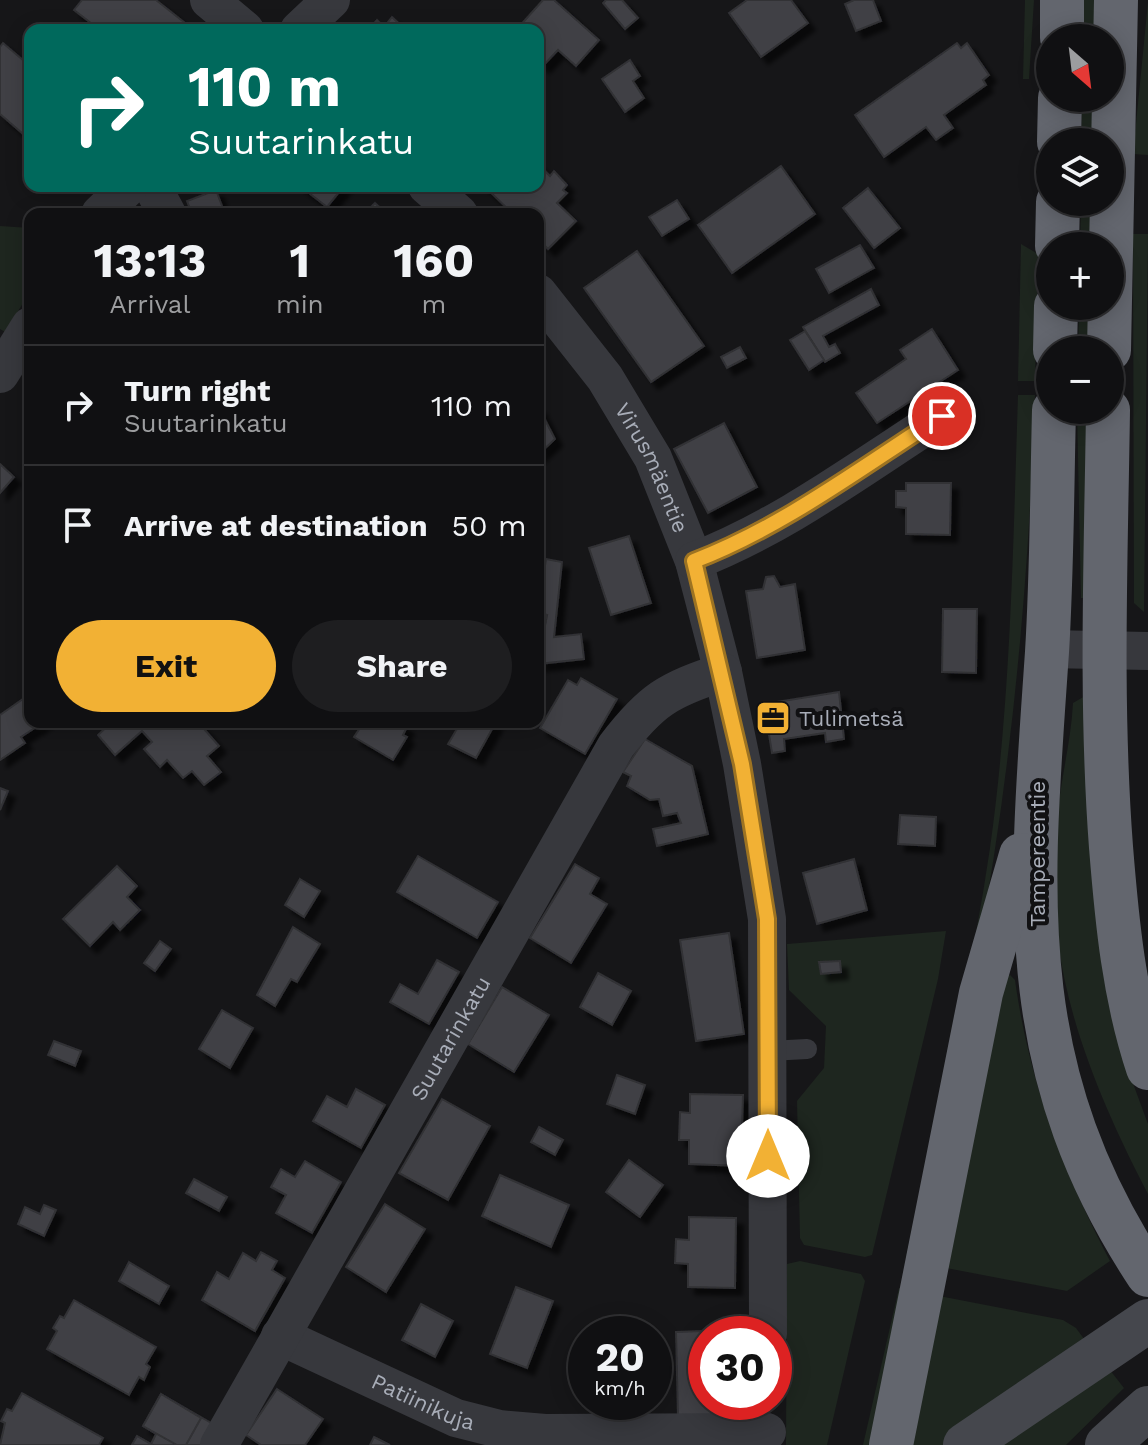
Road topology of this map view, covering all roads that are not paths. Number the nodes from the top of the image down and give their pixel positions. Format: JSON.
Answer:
{"nodes":[{"id":1,"x":209,"y":0,"type":"edge"},
{"id":2,"x":331,"y":0,"type":"edge"},
{"id":3,"x":1062,"y":0,"type":"edge"},
{"id":4,"x":1116,"y":0,"type":"edge"},
{"id":5,"x":238,"y":24,"type":"edge"},
{"id":6,"x":305,"y":24,"type":"edge"},
{"id":7,"x":1062,"y":24,"type":"edge"},
{"id":8,"x":123,"y":192,"type":"edge"},
{"id":9,"x":434,"y":192,"type":"edge"},
{"id":10,"x":106,"y":208,"type":"edge"},
{"id":11,"x":452,"y":208,"type":"edge"},
{"id":12,"x":544,"y":301,"type":"edge"},
{"id":13,"x":24,"y":336,"type":"edge"},
{"id":14,"x":1109,"y":336,"type":"edge"},
{"id":15,"x":0,"y":374,"type":"edge"},
{"id":16,"x":942,"y":416,"type":"dead end"},
{"id":17,"x":1054,"y":424,"type":"edge"},
{"id":18,"x":1108,"y":424,"type":"edge"},
{"id":19,"x":694,"y":561,"type":"junction"},
{"id":20,"x":1047,"y":649,"type":"junction"},
{"id":21,"x":1104,"y":650,"type":"junction"},
{"id":22,"x":1148,"y":651,"type":"edge"},
{"id":23,"x":723,"y":672,"type":"junction"},
{"id":24,"x":1034,"y":806,"type":"junction"},
{"id":25,"x":807,"y":1049,"type":"dead end"},
{"id":26,"x":769,"y":1051,"type":"junction"},
{"id":27,"x":1148,"y":1068,"type":"edge"},
{"id":28,"x":1148,"y":1275,"type":"edge"},
{"id":29,"x":768,"y":1316,"type":"edge"},
{"id":30,"x":1148,"y":1321,"type":"edge"},
{"id":31,"x":280,"y":1336,"type":"junction"},
{"id":32,"x":1148,"y":1408,"type":"edge"},
{"id":33,"x":767,"y":1426,"type":"edge"},
{"id":34,"x":219,"y":1445,"type":"edge"},
{"id":35,"x":891,"y":1445,"type":"edge"},
{"id":36,"x":965,"y":1445,"type":"edge"},
{"id":37,"x":1107,"y":1445,"type":"edge"}],
"edges":[{"from":1,"to":5,"type":"street"},
{"from":2,"to":6,"type":"street"},
{"from":3,"to":7,"type":"highway"},
{"from":4,"to":14,"type":"highway"},
{"from":8,"to":10,"type":"street"},
{"from":9,"to":11,"type":"street"},
{"from":12,"to":19,"type":"street","name":"Virusmäentie"},
{"from":13,"to":15,"type":"street"},
{"from":16,"to":19,"type":"street"},
{"from":17,"to":20,"type":"highway","name":"Tampereentie"},
{"from":18,"to":21,"type":"highway"},
{"from":19,"to":23,"type":"street","name":"Virusmäentie"},
{"from":20,"to":21,"type":"street"},
{"from":20,"to":24,"type":"highway","name":"Tampereentie"},
{"from":21,"to":22,"type":"street"},
{"from":21,"to":27,"type":"highway"},
{"from":23,"to":26,"type":"street","name":"Virusmäentie"},
{"from":23,"to":31,"type":"street","name":"Suutarinkatu"},
{"from":24,"to":28,"type":"highway","name":"Tampereentie"},
{"from":24,"to":35,"type":"highway"},
{"from":25,"to":26,"type":"lane"},
{"from":26,"to":29,"type":"street","name":"Virusmäentie"},
{"from":30,"to":36,"type":"main road"},
{"from":31,"to":33,"type":"street","name":"Patiinikuja"},
{"from":31,"to":34,"type":"street","name":"Suutarinkatu"},
{"from":32,"to":37,"type":"main road"}]}
